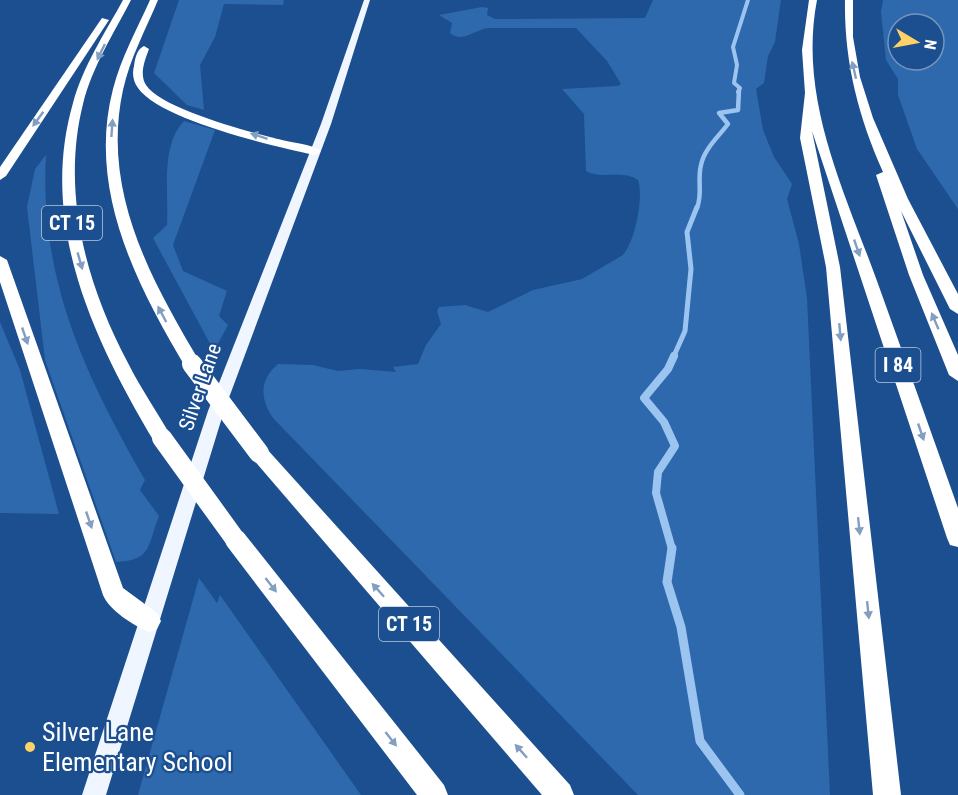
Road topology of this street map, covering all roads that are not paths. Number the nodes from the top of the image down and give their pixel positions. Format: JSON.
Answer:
{"nodes":[{"id":1,"x":116,"y":0,"type":"edge"},
{"id":2,"x":127,"y":0,"type":"edge"},
{"id":3,"x":367,"y":0,"type":"edge"},
{"id":4,"x":813,"y":0,"type":"edge"},
{"id":5,"x":849,"y":0,"type":"edge"},
{"id":6,"x":154,"y":1,"type":"edge"},
{"id":7,"x":145,"y":22,"type":"junction"},
{"id":8,"x":809,"y":94,"type":"junction"},
{"id":9,"x":872,"y":126,"type":"junction"},
{"id":10,"x":315,"y":151,"type":"junction"},
{"id":11,"x":0,"y":176,"type":"edge"},
{"id":12,"x":0,"y":260,"type":"edge"},
{"id":13,"x":3,"y":287,"type":"edge"},
{"id":14,"x":958,"y":309,"type":"edge"},
{"id":15,"x":958,"y":375,"type":"edge"},
{"id":16,"x":958,"y":538,"type":"edge"},
{"id":17,"x":149,"y":621,"type":"junction"},
{"id":18,"x":94,"y":795,"type":"edge"},
{"id":19,"x":434,"y":795,"type":"edge"},
{"id":20,"x":560,"y":795,"type":"edge"},
{"id":21,"x":888,"y":795,"type":"edge"}],
"edges":[{"from":1,"to":11,"type":"highway","one_way":true},
{"from":2,"to":19,"type":"highway","number":"CT 15","one_way":true,"bridge":true},
{"from":3,"to":10,"type":"main road","name":"Silver Lane"},
{"from":4,"to":8,"type":"highway","number":"I 84"},
{"from":9,"to":5,"type":"highway","one_way":true},
{"from":6,"to":7,"type":"highway","number":"CT 15"},
{"from":10,"to":7,"type":"highway","one_way":true},
{"from":20,"to":7,"type":"highway","number":"CT 15","one_way":true,"bridge":true},
{"from":8,"to":16,"type":"highway","number":"I 84","one_way":true},
{"from":8,"to":21,"type":"highway","one_way":true},
{"from":9,"to":14,"type":"highway"},
{"from":15,"to":9,"type":"highway","one_way":true},
{"from":10,"to":17,"type":"main road","name":"Silver Lane"},
{"from":12,"to":13,"type":"highway"},
{"from":13,"to":17,"type":"highway","one_way":true},
{"from":17,"to":18,"type":"main road","name":"Silver Lane"}]}
